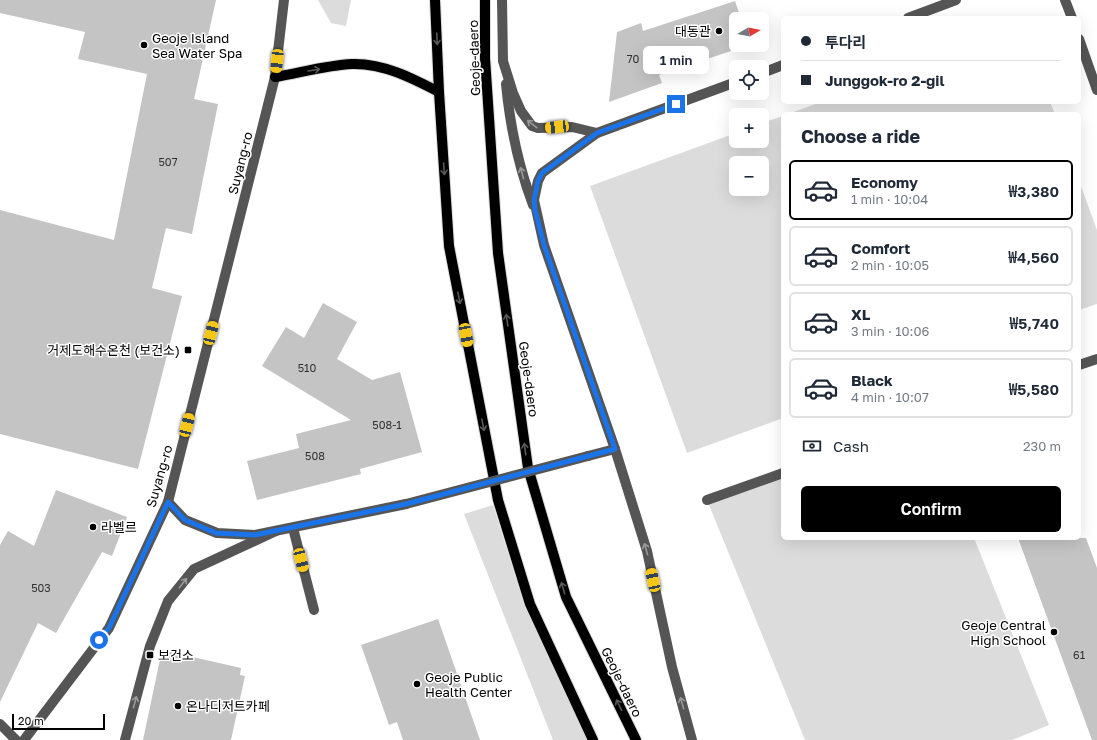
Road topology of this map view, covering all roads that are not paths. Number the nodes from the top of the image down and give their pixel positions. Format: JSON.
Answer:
{"nodes":[{"id":1,"x":284,"y":0,"type":"edge"},
{"id":2,"x":435,"y":0,"type":"edge"},
{"id":3,"x":485,"y":0,"type":"edge"},
{"id":4,"x":502,"y":0,"type":"edge"},
{"id":5,"x":956,"y":0,"type":"edge"},
{"id":6,"x":1065,"y":0,"type":"edge"},
{"id":7,"x":913,"y":16,"type":"edge"},
{"id":8,"x":1071,"y":16,"type":"edge"},
{"id":9,"x":1081,"y":45,"type":"edge"},
{"id":10,"x":503,"y":60,"type":"junction"},
{"id":11,"x":781,"y":66,"type":"edge"},
{"id":12,"x":769,"y":70,"type":"edge"},
{"id":13,"x":275,"y":77,"type":"junction"},
{"id":14,"x":729,"y":85,"type":"edge"},
{"id":15,"x":1097,"y":90,"type":"edge"},
{"id":16,"x":439,"y":92,"type":"junction"},
{"id":17,"x":597,"y":133,"type":"junction"},
{"id":18,"x":535,"y":210,"type":"junction"},
{"id":19,"x":1097,"y":359,"type":"edge"},
{"id":20,"x":1081,"y":364,"type":"edge"},
{"id":21,"x":615,"y":449,"type":"junction"},
{"id":22,"x":781,"y":474,"type":"edge"},
{"id":23,"x":707,"y":500,"type":"dead end"},
{"id":24,"x":168,"y":502,"type":"junction"},
{"id":25,"x":293,"y":528,"type":"junction"},
{"id":26,"x":276,"y":532,"type":"junction"},
{"id":27,"x":314,"y":610,"type":"dead end"},
{"id":28,"x":0,"y":724,"type":"edge"},
{"id":29,"x":16,"y":740,"type":"edge"},
{"id":30,"x":24,"y":740,"type":"edge"},
{"id":31,"x":125,"y":740,"type":"edge"},
{"id":32,"x":593,"y":740,"type":"edge"},
{"id":33,"x":636,"y":740,"type":"edge"},
{"id":34,"x":692,"y":740,"type":"edge"}],
"edges":[{"from":1,"to":13,"type":"street","name":"Suyang-ro"},
{"from":2,"to":16,"type":"main road","one_way":true},
{"from":33,"to":3,"type":"main road","name":"Geoje-daero","one_way":true},
{"from":4,"to":10,"type":"street"},
{"from":5,"to":7,"type":"street"},
{"from":6,"to":8,"type":"street"},
{"from":9,"to":15,"type":"street"},
{"from":17,"to":10,"type":"street","one_way":true},
{"from":18,"to":10,"type":"street","one_way":true},
{"from":11,"to":12,"type":"street"},
{"from":13,"to":16,"type":"main road","one_way":true},
{"from":13,"to":24,"type":"street","name":"Suyang-ro"},
{"from":14,"to":17,"type":"street"},
{"from":16,"to":32,"type":"main road","one_way":true},
{"from":17,"to":18,"type":"street"},
{"from":18,"to":21,"type":"street"},
{"from":19,"to":20,"type":"street"},
{"from":21,"to":25,"type":"street","bridge":true},
{"from":34,"to":21,"type":"street","one_way":true},
{"from":22,"to":23,"type":"street"},
{"from":24,"to":26,"type":"street"},
{"from":24,"to":30,"type":"street","name":"Suyang-ro"},
{"from":25,"to":26,"type":"street"},
{"from":25,"to":27,"type":"street"},
{"from":31,"to":26,"type":"street","one_way":true},
{"from":28,"to":29,"type":"street"}]}
